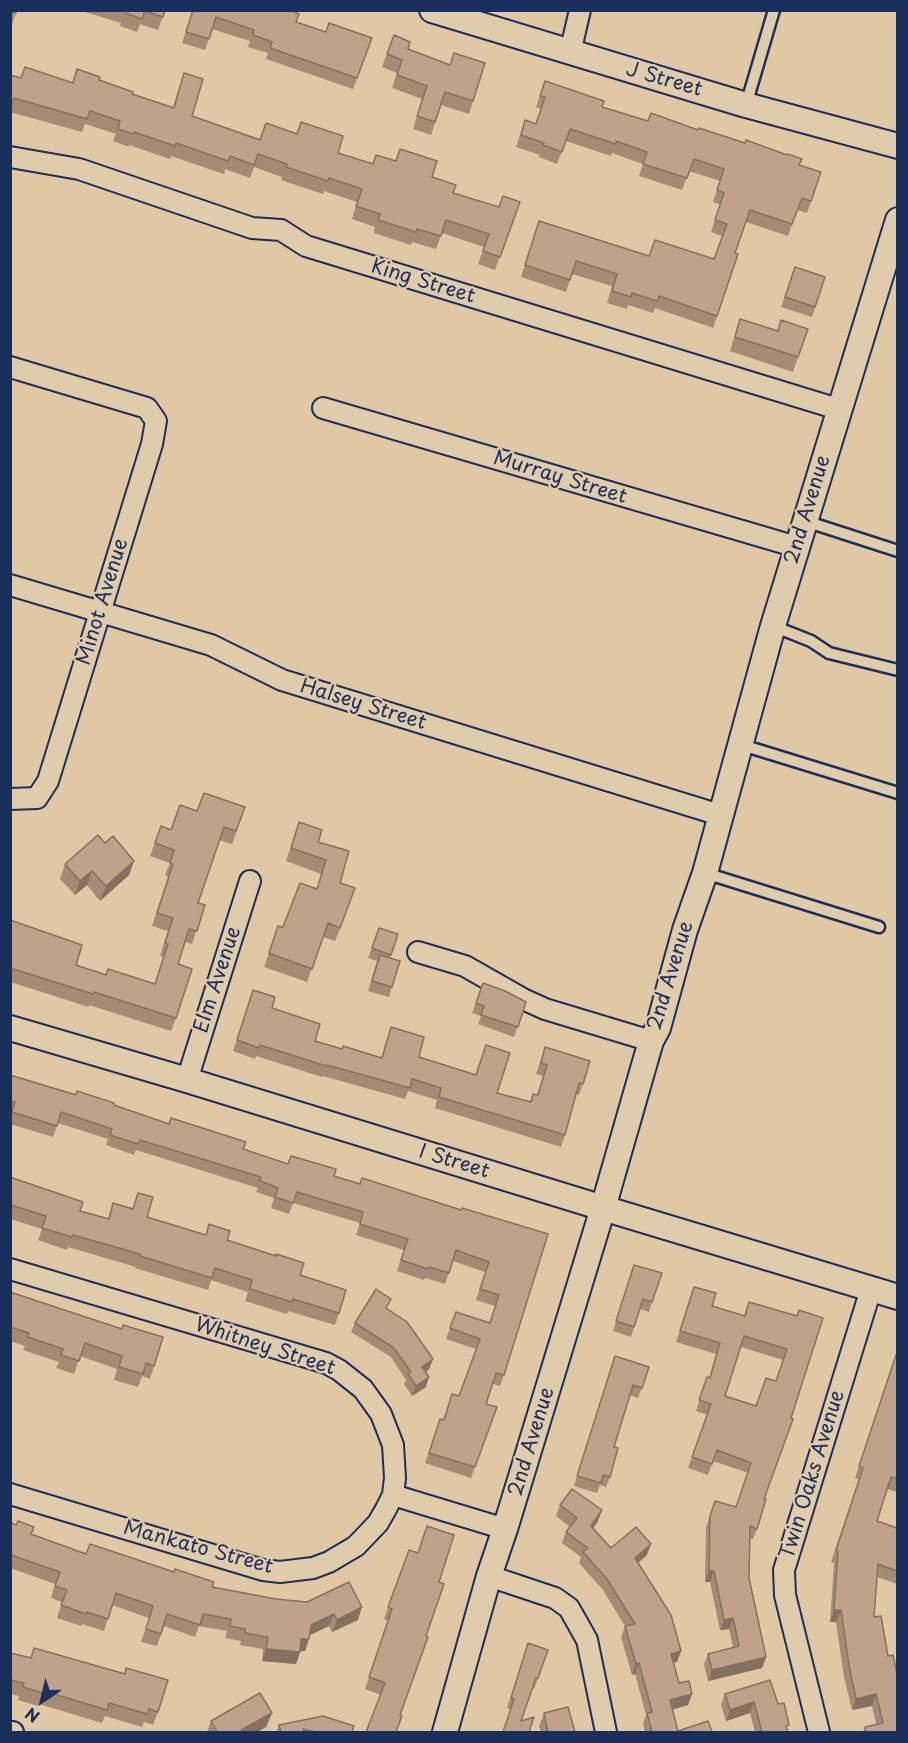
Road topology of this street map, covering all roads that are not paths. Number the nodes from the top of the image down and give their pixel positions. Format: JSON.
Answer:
{"nodes":[{"id":1,"x":432,"y":10,"type":"edge"},
{"id":2,"x":580,"y":10,"type":"edge"},
{"id":3,"x":774,"y":10,"type":"edge"},
{"id":4,"x":570,"y":53,"type":"junction"},
{"id":5,"x":746,"y":105,"type":"junction"},
{"id":6,"x":897,"y":146,"type":"edge"},
{"id":7,"x":10,"y":157,"type":"edge"},
{"id":8,"x":897,"y":220,"type":"edge"},
{"id":9,"x":10,"y":367,"type":"edge"},
{"id":10,"x":323,"y":408,"type":"dead end"},
{"id":11,"x":838,"y":409,"type":"junction"},
{"id":12,"x":805,"y":521,"type":"junction"},
{"id":13,"x":797,"y":548,"type":"junction"},
{"id":14,"x":897,"y":551,"type":"edge"},
{"id":15,"x":10,"y":585,"type":"edge"},
{"id":16,"x":100,"y":612,"type":"junction"},
{"id":17,"x":773,"y":626,"type":"junction"},
{"id":18,"x":897,"y":670,"type":"edge"},
{"id":19,"x":742,"y":745,"type":"junction"},
{"id":20,"x":897,"y":793,"type":"edge"},
{"id":21,"x":10,"y":799,"type":"edge"},
{"id":22,"x":720,"y":815,"type":"junction"},
{"id":23,"x":705,"y":873,"type":"junction"},
{"id":24,"x":250,"y":881,"type":"dead end"},
{"id":25,"x":879,"y":927,"type":"dead end"},
{"id":26,"x":418,"y":952,"type":"dead end"},
{"id":27,"x":10,"y":1028,"type":"edge"},
{"id":28,"x":651,"y":1041,"type":"junction"},
{"id":29,"x":187,"y":1080,"type":"junction"},
{"id":30,"x":603,"y":1208,"type":"junction"},
{"id":31,"x":10,"y":1269,"type":"edge"},
{"id":32,"x":871,"y":1289,"type":"junction"},
{"id":33,"x":897,"y":1297,"type":"edge"},
{"id":34,"x":10,"y":1494,"type":"edge"},
{"id":35,"x":393,"y":1495,"type":"junction"},
{"id":36,"x":505,"y":1529,"type":"junction"},
{"id":37,"x":489,"y":1576,"type":"junction"},
{"id":38,"x":445,"y":1732,"type":"edge"},
{"id":39,"x":606,"y":1732,"type":"edge"},
{"id":40,"x":819,"y":1732,"type":"edge"}],
"edges":[{"from":1,"to":4,"type":"street","name":"J Street"},
{"from":2,"to":4,"type":"street"},
{"from":3,"to":5,"type":"lane"},
{"from":4,"to":5,"type":"street","name":"J Street"},
{"from":5,"to":6,"type":"street","name":"J Street"},
{"from":7,"to":11,"type":"street","name":"King Street"},
{"from":8,"to":11,"type":"street","name":"2nd Avenue"},
{"from":9,"to":16,"type":"street","name":"Minot Avenue"},
{"from":10,"to":13,"type":"street","name":"Murray Street"},
{"from":11,"to":12,"type":"street","name":"2nd Avenue"},
{"from":12,"to":13,"type":"street","name":"2nd Avenue"},
{"from":12,"to":14,"type":"lane"},
{"from":13,"to":17,"type":"street","name":"2nd Avenue"},
{"from":15,"to":16,"type":"street","name":"Halsey Street"},
{"from":16,"to":21,"type":"street","name":"Minot Avenue"},
{"from":16,"to":22,"type":"street","name":"Halsey Street"},
{"from":17,"to":18,"type":"lane"},
{"from":17,"to":19,"type":"street","name":"2nd Avenue"},
{"from":19,"to":20,"type":"lane"},
{"from":19,"to":22,"type":"street","name":"2nd Avenue"},
{"from":22,"to":23,"type":"street","name":"2nd Avenue"},
{"from":23,"to":25,"type":"lane"},
{"from":23,"to":28,"type":"street","name":"2nd Avenue"},
{"from":24,"to":29,"type":"street","name":"Elm Avenue"},
{"from":26,"to":28,"type":"street"},
{"from":27,"to":29,"type":"street","name":"I Street"},
{"from":28,"to":30,"type":"street","name":"2nd Avenue"},
{"from":29,"to":30,"type":"street","name":"I Street"},
{"from":30,"to":32,"type":"street","name":"I Street"},
{"from":30,"to":36,"type":"street","name":"2nd Avenue"},
{"from":31,"to":35,"type":"street","name":"Whitney Street"},
{"from":32,"to":33,"type":"street","name":"I Street"},
{"from":32,"to":40,"type":"street","name":"Twin Oaks Avenue"},
{"from":34,"to":35,"type":"street","name":"Mankato Street"},
{"from":35,"to":36,"type":"street"},
{"from":36,"to":37,"type":"street","name":"2nd Avenue"},
{"from":37,"to":38,"type":"street","name":"2nd Avenue"},
{"from":37,"to":39,"type":"street"}]}
